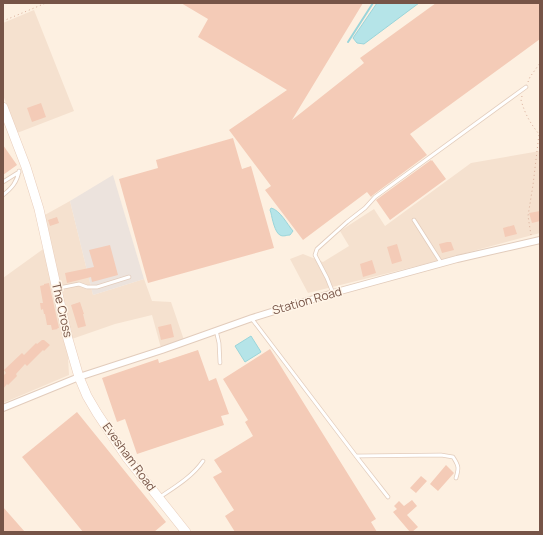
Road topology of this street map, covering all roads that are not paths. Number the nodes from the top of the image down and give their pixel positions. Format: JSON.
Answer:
{"nodes":[{"id":1,"x":526,"y":87,"type":"road end"},
{"id":2,"x":3,"y":108,"type":"edge"},
{"id":3,"x":23,"y":169,"type":"junction"},
{"id":4,"x":3,"y":182,"type":"edge"},
{"id":5,"x":3,"y":195,"type":"edge"},
{"id":6,"x":414,"y":220,"type":"dead end"},
{"id":7,"x":540,"y":240,"type":"edge"},
{"id":8,"x":442,"y":264,"type":"junction"},
{"id":9,"x":129,"y":277,"type":"dead end"},
{"id":10,"x":57,"y":288,"type":"junction"},
{"id":11,"x":332,"y":293,"type":"junction"},
{"id":12,"x":252,"y":318,"type":"junction"},
{"id":13,"x":216,"y":330,"type":"junction"},
{"id":14,"x":220,"y":363,"type":"dead end"},
{"id":15,"x":79,"y":377,"type":"junction"},
{"id":16,"x":3,"y":408,"type":"edge"},
{"id":17,"x":356,"y":456,"type":"junction"},
{"id":18,"x":203,"y":461,"type":"dead end"},
{"id":19,"x":456,"y":478,"type":"dead end"},
{"id":20,"x":388,"y":497,"type":"dead end"},
{"id":21,"x":159,"y":498,"type":"junction"},
{"id":22,"x":186,"y":532,"type":"edge"}],
"edges":[{"from":1,"to":11,"type":"lane"},
{"from":2,"to":3,"type":"main road"},
{"from":3,"to":4,"type":"lane"},
{"from":3,"to":5,"type":"lane"},
{"from":3,"to":10,"type":"main road","name":"The Cross"},
{"from":6,"to":8,"type":"lane"},
{"from":7,"to":8,"type":"street","name":"Station Road"},
{"from":8,"to":11,"type":"street","name":"Station Road"},
{"from":9,"to":10,"type":"lane"},
{"from":10,"to":15,"type":"main road","name":"The Cross"},
{"from":11,"to":12,"type":"street","name":"Station Road"},
{"from":12,"to":13,"type":"street","name":"Station Road"},
{"from":12,"to":17,"type":"lane"},
{"from":13,"to":14,"type":"lane"},
{"from":13,"to":15,"type":"street","name":"Station Road"},
{"from":15,"to":16,"type":"street","name":"Station Road"},
{"from":15,"to":21,"type":"main road","name":"Evesham Road"},
{"from":17,"to":19,"type":"lane"},
{"from":17,"to":20,"type":"lane"},
{"from":18,"to":21,"type":"lane"},
{"from":21,"to":22,"type":"main road","name":"Evesham Road"}]}
